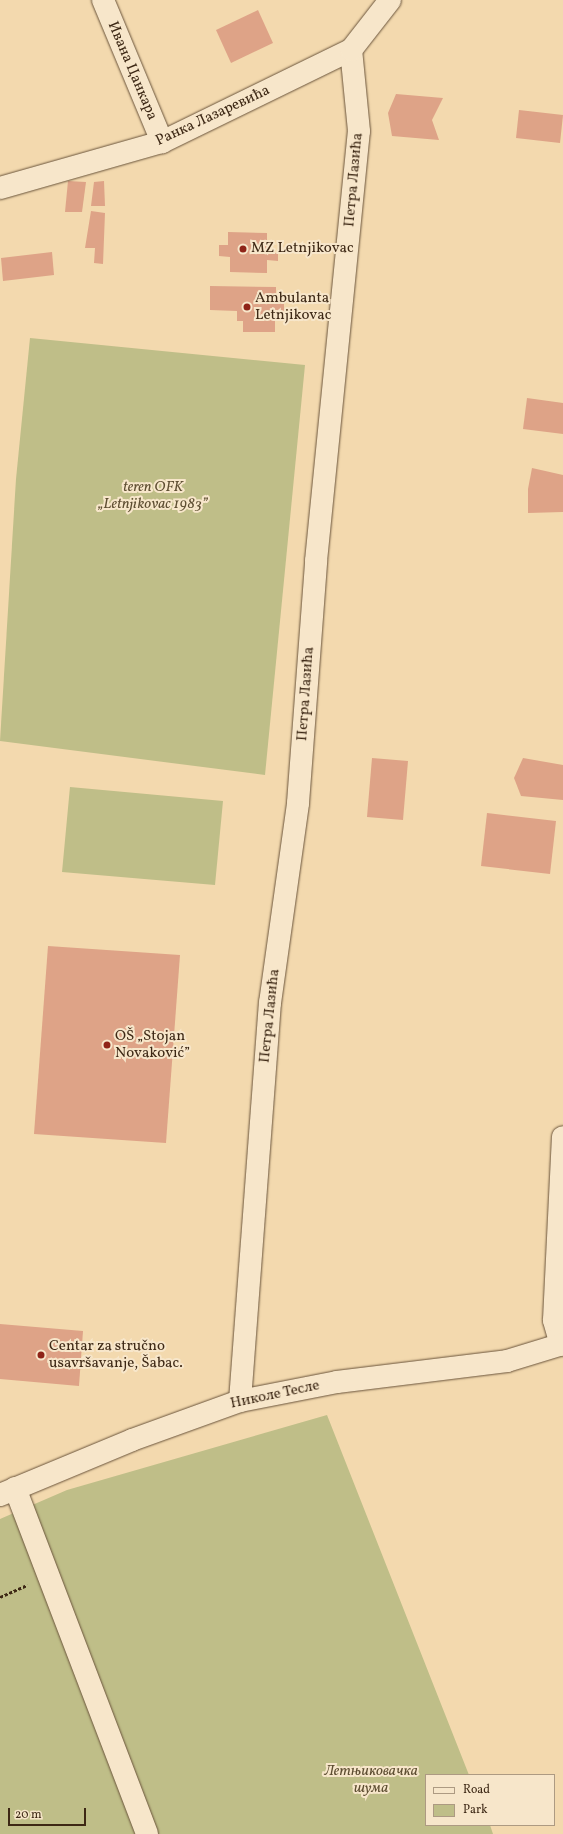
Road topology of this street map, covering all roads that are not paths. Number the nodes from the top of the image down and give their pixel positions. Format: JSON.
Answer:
{"nodes":[{"id":1,"x":103,"y":0,"type":"edge"},
{"id":2,"x":390,"y":0,"type":"edge"},
{"id":3,"x":351,"y":50,"type":"junction"},
{"id":4,"x":162,"y":142,"type":"junction"},
{"id":5,"x":0,"y":188,"type":"edge"},
{"id":6,"x":563,"y":1138,"type":"edge"},
{"id":7,"x":562,"y":1344,"type":"edge"},
{"id":8,"x":240,"y":1401,"type":"junction"},
{"id":9,"x":7,"y":1491,"type":"edge"},
{"id":10,"x":147,"y":1834,"type":"edge"}],
"edges":[{"from":1,"to":4,"type":"street","name":"Ивана Цанкара"},
{"from":2,"to":3,"type":"street"},
{"from":3,"to":4,"type":"street","name":"Ранка Лазаревића"},
{"from":3,"to":8,"type":"street","name":"Петра Лазића"},
{"from":4,"to":5,"type":"street","name":"Ранка Лазаревића"},
{"from":6,"to":7,"type":"street"},
{"from":7,"to":8,"type":"street","name":"Николе Тесле"},
{"from":8,"to":9,"type":"street","name":"Николе Тесле"},
{"from":9,"to":10,"type":"street"}]}
